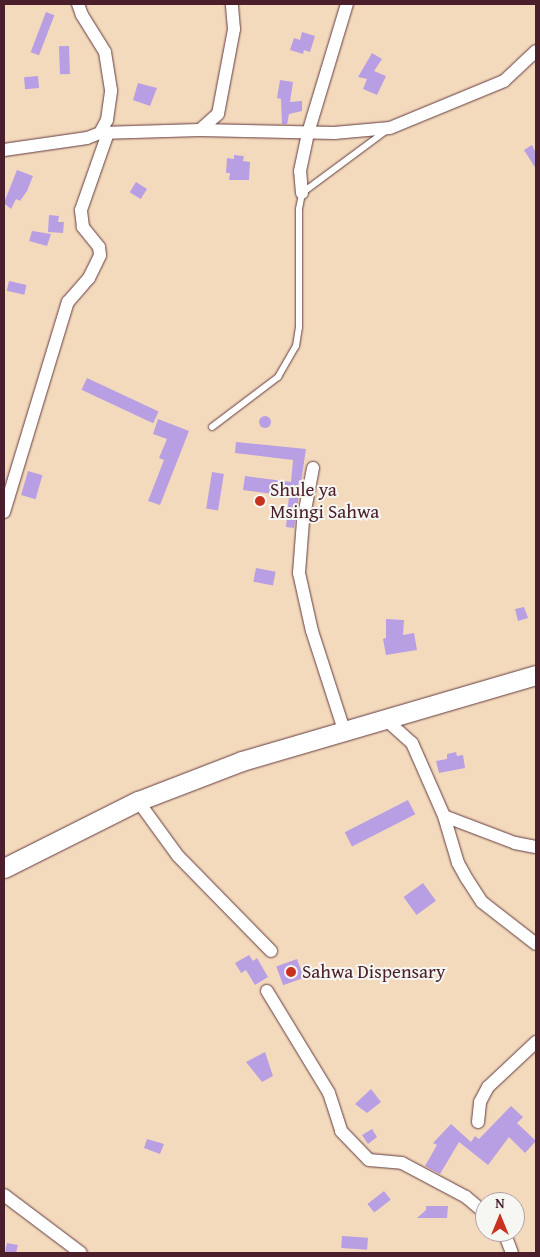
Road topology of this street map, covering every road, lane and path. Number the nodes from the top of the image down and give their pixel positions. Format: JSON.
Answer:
{"nodes":[{"id":1,"x":78,"y":4,"type":"edge"},
{"id":2,"x":232,"y":4,"type":"edge"},
{"id":3,"x":347,"y":4,"type":"edge"},
{"id":4,"x":536,"y":51,"type":"edge"},
{"id":5,"x":390,"y":128,"type":"junction"},
{"id":6,"x":200,"y":130,"type":"junction"},
{"id":7,"x":104,"y":133,"type":"junction"},
{"id":8,"x":308,"y":133,"type":"junction"},
{"id":9,"x":4,"y":150,"type":"edge"},
{"id":10,"x":302,"y":193,"type":"junction"},
{"id":11,"x":212,"y":427,"type":"dead end"},
{"id":12,"x":313,"y":468,"type":"dead end"},
{"id":13,"x":4,"y":512,"type":"edge"},
{"id":14,"x":536,"y":675,"type":"edge"},
{"id":15,"x":383,"y":717,"type":"junction"},
{"id":16,"x":344,"y":730,"type":"junction"},
{"id":17,"x":138,"y":801,"type":"junction"},
{"id":18,"x":444,"y":816,"type":"junction"},
{"id":19,"x":536,"y":847,"type":"edge"},
{"id":20,"x":4,"y":868,"type":"edge"},
{"id":21,"x":536,"y":944,"type":"edge"},
{"id":22,"x":271,"y":950,"type":"dead end"},
{"id":23,"x":267,"y":991,"type":"dead end"},
{"id":24,"x":536,"y":1042,"type":"edge"},
{"id":25,"x":478,"y":1122,"type":"dead end"},
{"id":26,"x":4,"y":1195,"type":"edge"},
{"id":27,"x":475,"y":1205,"type":"edge"},
{"id":28,"x":81,"y":1253,"type":"edge"}],
"edges":[{"from":1,"to":7,"type":"street"},
{"from":2,"to":6,"type":"street"},
{"from":3,"to":8,"type":"street"},
{"from":4,"to":5,"type":"street"},
{"from":5,"to":8,"type":"street"},
{"from":5,"to":10,"type":"lane"},
{"from":6,"to":7,"type":"street"},
{"from":6,"to":8,"type":"street"},
{"from":7,"to":9,"type":"street"},
{"from":7,"to":13,"type":"street"},
{"from":8,"to":10,"type":"street"},
{"from":10,"to":11,"type":"lane"},
{"from":12,"to":16,"type":"street"},
{"from":14,"to":15,"type":"main road"},
{"from":15,"to":16,"type":"main road"},
{"from":15,"to":18,"type":"street"},
{"from":16,"to":17,"type":"main road"},
{"from":17,"to":20,"type":"main road"},
{"from":17,"to":22,"type":"street"},
{"from":18,"to":19,"type":"street"},
{"from":18,"to":21,"type":"street"},
{"from":23,"to":27,"type":"street"},
{"from":24,"to":25,"type":"street"},
{"from":26,"to":28,"type":"street"}]}
